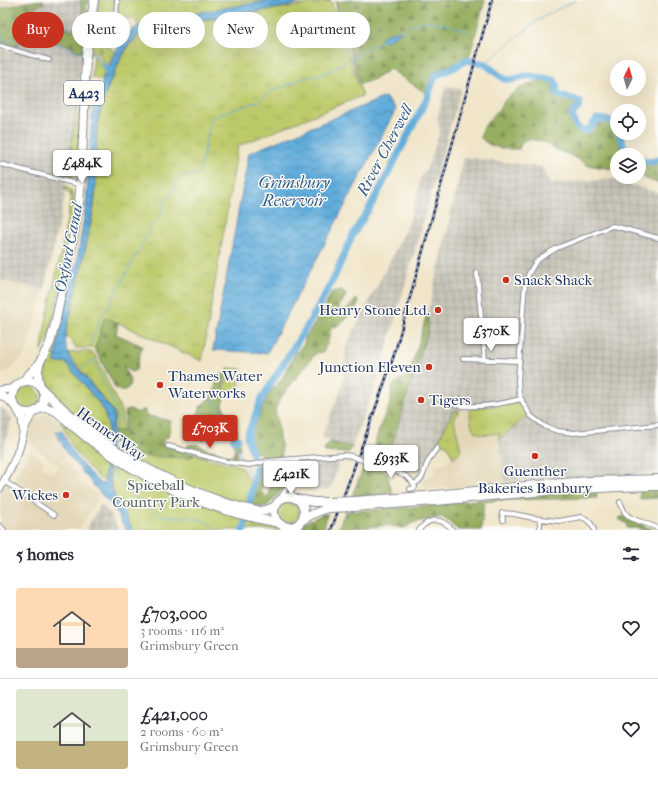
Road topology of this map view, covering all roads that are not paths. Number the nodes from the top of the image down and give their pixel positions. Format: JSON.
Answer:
{"nodes":[{"id":1,"x":94,"y":0,"type":"edge"},
{"id":2,"x":117,"y":0,"type":"edge"},
{"id":3,"x":116,"y":12,"type":"edge"},
{"id":4,"x":0,"y":46,"type":"edge"},
{"id":5,"x":49,"y":60,"type":"dead end"},
{"id":6,"x":0,"y":164,"type":"edge"},
{"id":7,"x":82,"y":169,"type":"junction"},
{"id":8,"x":68,"y":182,"type":"junction"},
{"id":9,"x":81,"y":185,"type":"junction"},
{"id":10,"x":80,"y":195,"type":"junction"},
{"id":11,"x":658,"y":238,"type":"edge"},
{"id":12,"x":477,"y":273,"type":"dead end"},
{"id":13,"x":463,"y":359,"type":"dead end"},
{"id":14,"x":485,"y":360,"type":"junction"},
{"id":15,"x":520,"y":361,"type":"junction"},
{"id":16,"x":39,"y":364,"type":"junction"},
{"id":17,"x":19,"y":384,"type":"junction"},
{"id":18,"x":42,"y":388,"type":"junction"},
{"id":19,"x":0,"y":390,"type":"edge"},
{"id":20,"x":0,"y":395,"type":"edge"},
{"id":21,"x":521,"y":399,"type":"junction"},
{"id":22,"x":450,"y":403,"type":"dead end"},
{"id":23,"x":16,"y":407,"type":"junction"},
{"id":24,"x":38,"y":410,"type":"junction"},
{"id":25,"x":658,"y":425,"type":"edge"},
{"id":26,"x":24,"y":429,"type":"junction"},
{"id":27,"x":103,"y":445,"type":"junction"},
{"id":28,"x":168,"y":446,"type":"dead end"},
{"id":29,"x":437,"y":448,"type":"dead end"},
{"id":30,"x":297,"y":459,"type":"junction"},
{"id":31,"x":658,"y":479,"type":"edge"},
{"id":32,"x":290,"y":480,"type":"junction"},
{"id":33,"x":4,"y":481,"type":"junction"},
{"id":34,"x":414,"y":484,"type":"junction"},
{"id":35,"x":658,"y":486,"type":"edge"},
{"id":36,"x":0,"y":488,"type":"edge"},
{"id":37,"x":410,"y":489,"type":"dead end"},
{"id":38,"x":295,"y":498,"type":"junction"},
{"id":39,"x":620,"y":502,"type":"dead end"},
{"id":40,"x":277,"y":504,"type":"junction"},
{"id":41,"x":353,"y":504,"type":"junction"},
{"id":42,"x":329,"y":505,"type":"junction"},
{"id":43,"x":497,"y":513,"type":"dead end"},
{"id":44,"x":502,"y":513,"type":"junction"},
{"id":45,"x":258,"y":514,"type":"junction"},
{"id":46,"x":54,"y":515,"type":"dead end"},
{"id":47,"x":540,"y":519,"type":"junction"},
{"id":48,"x":503,"y":520,"type":"dead end"},
{"id":49,"x":299,"y":525,"type":"edge"},
{"id":50,"x":0,"y":526,"type":"edge"},
{"id":51,"x":284,"y":526,"type":"edge"},
{"id":52,"x":658,"y":528,"type":"edge"},
{"id":53,"x":4,"y":530,"type":"edge"},
{"id":54,"x":419,"y":530,"type":"edge"},
{"id":55,"x":453,"y":530,"type":"edge"},
{"id":56,"x":540,"y":530,"type":"edge"},
{"id":57,"x":594,"y":530,"type":"edge"}],
"edges":[{"from":1,"to":7,"type":"highway","number":"A423"},
{"from":2,"to":3,"type":"street"},
{"from":4,"to":5,"type":"street"},
{"from":6,"to":8,"type":"street"},
{"from":7,"to":8,"type":"street"},
{"from":7,"to":9,"type":"highway","number":"A423"},
{"from":8,"to":9,"type":"street"},
{"from":8,"to":10,"type":"street"},
{"from":9,"to":10,"type":"highway","number":"A423"},
{"from":10,"to":16,"type":"highway","number":"A423"},
{"from":11,"to":15,"type":"street"},
{"from":12,"to":14,"type":"street"},
{"from":13,"to":14,"type":"street"},
{"from":14,"to":15,"type":"street"},
{"from":15,"to":21,"type":"street"},
{"from":16,"to":17,"type":"highway","number":"A423"},
{"from":16,"to":18,"type":"highway","number":"A423"},
{"from":17,"to":18,"type":"highway"},
{"from":17,"to":19,"type":"main road"},
{"from":17,"to":23,"type":"highway"},
{"from":18,"to":24,"type":"highway"},
{"from":18,"to":27,"type":"highway","name":"Hennef Way"},
{"from":20,"to":23,"type":"main road"},
{"from":21,"to":22,"type":"street"},
{"from":21,"to":25,"type":"street"},
{"from":23,"to":24,"type":"highway"},
{"from":23,"to":26,"type":"main road"},
{"from":24,"to":26,"type":"main road"},
{"from":24,"to":27,"type":"highway","name":"Hennef Way"},
{"from":26,"to":33,"type":"main road"},
{"from":27,"to":45,"type":"highway","name":"Hennef Way"},
{"from":28,"to":30,"type":"street"},
{"from":29,"to":34,"type":"street"},
{"from":30,"to":32,"type":"street"},
{"from":30,"to":34,"type":"street","bridge":true},
{"from":31,"to":41,"type":"highway"},
{"from":32,"to":38,"type":"street"},
{"from":32,"to":40,"type":"street"},
{"from":33,"to":36,"type":"main road"},
{"from":33,"to":46,"type":"street"},
{"from":34,"to":37,"type":"street"},
{"from":35,"to":41,"type":"highway"},
{"from":38,"to":40,"type":"highway"},
{"from":38,"to":42,"type":"highway"},
{"from":38,"to":49,"type":"highway"},
{"from":39,"to":52,"type":"street"},
{"from":40,"to":45,"type":"highway","name":"Hennef Way"},
{"from":40,"to":51,"type":"highway"},
{"from":41,"to":42,"type":"highway","bridge":true},
{"from":42,"to":49,"type":"highway"},
{"from":43,"to":44,"type":"street"},
{"from":44,"to":47,"type":"street"},
{"from":44,"to":48,"type":"street"},
{"from":45,"to":51,"type":"highway","name":"Hennef Way"},
{"from":47,"to":56,"type":"street"},
{"from":47,"to":57,"type":"street"},
{"from":49,"to":51,"type":"highway"},
{"from":50,"to":53,"type":"street"},
{"from":54,"to":55,"type":"street"}]}
